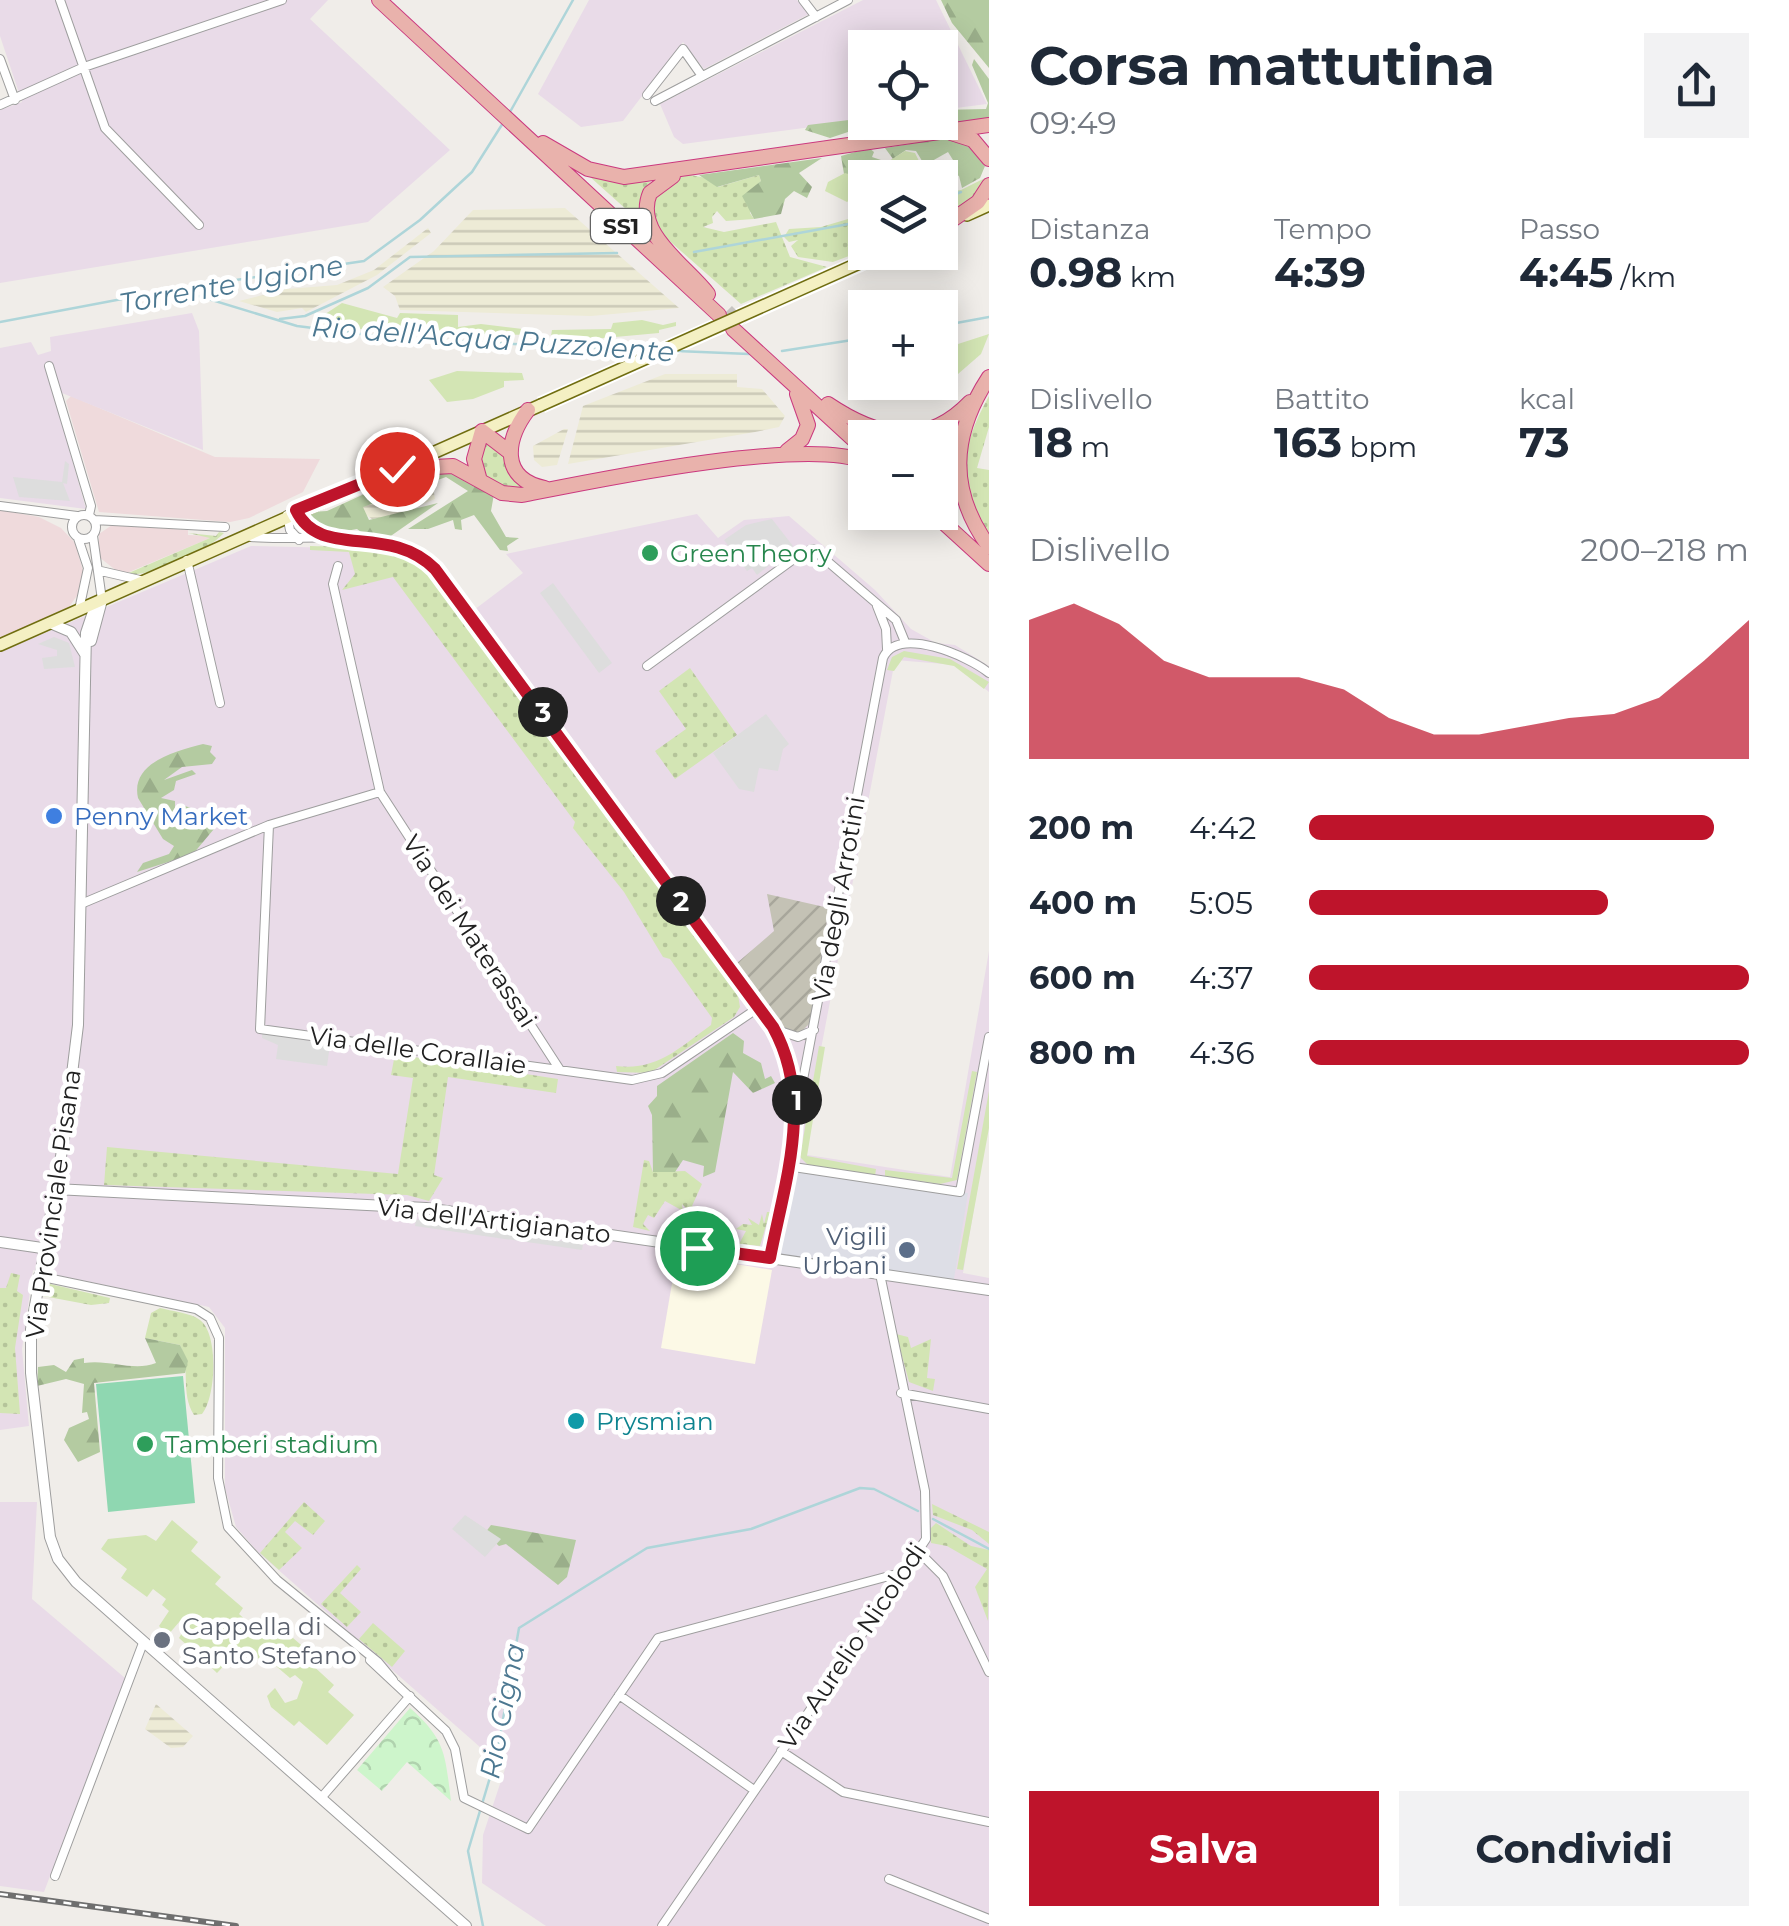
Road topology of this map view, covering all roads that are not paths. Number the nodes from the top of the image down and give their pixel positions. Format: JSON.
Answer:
{"nodes":[{"id":1,"x":60,"y":0,"type":"edge"},
{"id":2,"x":282,"y":0,"type":"edge"},
{"id":3,"x":368,"y":0,"type":"edge"},
{"id":4,"x":379,"y":0,"type":"edge"},
{"id":5,"x":391,"y":0,"type":"edge"},
{"id":6,"x":803,"y":0,"type":"edge"},
{"id":7,"x":843,"y":1,"type":"edge"},
{"id":8,"x":816,"y":17,"type":"junction"},
{"id":9,"x":426,"y":46,"type":"junction"},
{"id":10,"x":0,"y":59,"type":"edge"},
{"id":11,"x":84,"y":66,"type":"junction"},
{"id":12,"x":702,"y":76,"type":"junction"},
{"id":13,"x":481,"y":91,"type":"junction"},
{"id":14,"x":15,"y":100,"type":"junction"},
{"id":15,"x":0,"y":105,"type":"edge"},
{"id":16,"x":989,"y":125,"type":"edge"},
{"id":17,"x":958,"y":131,"type":"edge"},
{"id":18,"x":526,"y":133,"type":"junction"},
{"id":19,"x":958,"y":136,"type":"edge"},
{"id":20,"x":896,"y":140,"type":"edge"},
{"id":21,"x":543,"y":143,"type":"junction"},
{"id":22,"x":989,"y":158,"type":"edge"},
{"id":23,"x":694,"y":169,"type":"junction"},
{"id":24,"x":989,"y":186,"type":"edge"},
{"id":25,"x":989,"y":205,"type":"edge"},
{"id":26,"x":958,"y":215,"type":"edge"},
{"id":27,"x":958,"y":219,"type":"edge"},
{"id":28,"x":199,"y":225,"type":"dead end"},
{"id":29,"x":848,"y":268,"type":"edge"},
{"id":30,"x":708,"y":294,"type":"junction"},
{"id":31,"x":772,"y":365,"type":"junction"},
{"id":32,"x":49,"y":366,"type":"dead end"},
{"id":33,"x":985,"y":384,"type":"edge"},
{"id":34,"x":828,"y":404,"type":"junction"},
{"id":35,"x":534,"y":408,"type":"junction"},
{"id":36,"x":848,"y":422,"type":"edge"},
{"id":37,"x":482,"y":431,"type":"junction"},
{"id":38,"x":848,"y":434,"type":"edge"},
{"id":39,"x":508,"y":451,"type":"junction"},
{"id":40,"x":781,"y":454,"type":"junction"},
{"id":41,"x":848,"y":457,"type":"edge"},
{"id":42,"x":397,"y":469,"type":"junction"},
{"id":43,"x":478,"y":478,"type":"junction"},
{"id":44,"x":550,"y":489,"type":"junction"},
{"id":45,"x":0,"y":506,"type":"edge"},
{"id":46,"x":47,"y":512,"type":"junction"},
{"id":47,"x":292,"y":512,"type":"junction"},
{"id":48,"x":77,"y":516,"type":"junction"},
{"id":49,"x":92,"y":517,"type":"junction"},
{"id":50,"x":958,"y":523,"type":"edge"},
{"id":51,"x":225,"y":527,"type":"dead end"},
{"id":52,"x":952,"y":530,"type":"edge"},
{"id":53,"x":75,"y":534,"type":"junction"},
{"id":54,"x":93,"y":535,"type":"junction"},
{"id":55,"x":242,"y":536,"type":"junction"},
{"id":56,"x":299,"y":540,"type":"junction"},
{"id":57,"x":335,"y":540,"type":"junction"},
{"id":58,"x":989,"y":550,"type":"edge"},
{"id":59,"x":187,"y":560,"type":"junction"},
{"id":60,"x":989,"y":564,"type":"edge"},
{"id":61,"x":338,"y":566,"type":"dead end"},
{"id":62,"x":100,"y":570,"type":"junction"},
{"id":63,"x":87,"y":576,"type":"junction"},
{"id":64,"x":145,"y":580,"type":"junction"},
{"id":65,"x":120,"y":592,"type":"junction"},
{"id":66,"x":873,"y":597,"type":"junction"},
{"id":67,"x":101,"y":600,"type":"junction"},
{"id":68,"x":79,"y":610,"type":"junction"},
{"id":69,"x":97,"y":619,"type":"junction"},
{"id":70,"x":50,"y":623,"type":"junction"},
{"id":71,"x":904,"y":642,"type":"junction"},
{"id":72,"x":0,"y":645,"type":"edge"},
{"id":73,"x":887,"y":650,"type":"junction"},
{"id":74,"x":87,"y":656,"type":"junction"},
{"id":75,"x":647,"y":666,"type":"dead end"},
{"id":76,"x":989,"y":673,"type":"edge"},
{"id":77,"x":220,"y":703,"type":"dead end"},
{"id":78,"x":380,"y":792,"type":"junction"},
{"id":79,"x":269,"y":825,"type":"junction"},
{"id":80,"x":82,"y":904,"type":"junction"},
{"id":81,"x":758,"y":1008,"type":"junction"},
{"id":82,"x":773,"y":1027,"type":"junction"},
{"id":83,"x":814,"y":1030,"type":"junction"},
{"id":84,"x":989,"y":1038,"type":"edge"},
{"id":85,"x":560,"y":1070,"type":"junction"},
{"id":86,"x":798,"y":1113,"type":"junction"},
{"id":87,"x":787,"y":1166,"type":"junction"},
{"id":88,"x":54,"y":1189,"type":"junction"},
{"id":89,"x":0,"y":1242,"type":"edge"},
{"id":90,"x":42,"y":1248,"type":"junction"},
{"id":91,"x":770,"y":1258,"type":"junction"},
{"id":92,"x":880,"y":1274,"type":"junction"},
{"id":93,"x":38,"y":1276,"type":"junction"},
{"id":94,"x":989,"y":1290,"type":"edge"},
{"id":95,"x":902,"y":1393,"type":"junction"},
{"id":96,"x":989,"y":1409,"type":"edge"},
{"id":97,"x":919,"y":1552,"type":"junction"},
{"id":98,"x":894,"y":1576,"type":"junction"},
{"id":99,"x":143,"y":1642,"type":"junction"},
{"id":100,"x":989,"y":1672,"type":"edge"},
{"id":101,"x":619,"y":1695,"type":"junction"},
{"id":102,"x":410,"y":1696,"type":"junction"},
{"id":103,"x":782,"y":1751,"type":"junction"},
{"id":104,"x":754,"y":1790,"type":"junction"},
{"id":105,"x":321,"y":1798,"type":"junction"},
{"id":106,"x":989,"y":1822,"type":"edge"},
{"id":107,"x":55,"y":1876,"type":"dead end"},
{"id":108,"x":889,"y":1879,"type":"dead end"},
{"id":109,"x":989,"y":1919,"type":"edge"},
{"id":110,"x":466,"y":1926,"type":"edge"},
{"id":111,"x":662,"y":1926,"type":"edge"}],
"edges":[{"from":1,"to":11,"type":"street"},
{"from":2,"to":11,"type":"street"},
{"from":3,"to":9,"type":"highway"},
{"from":4,"to":9,"type":"highway","number":"SS1"},
{"from":5,"to":13,"type":"highway","number":"SS1"},
{"from":6,"to":8,"type":"street"},
{"from":7,"to":8,"type":"street"},
{"from":8,"to":12,"type":"street"},
{"from":9,"to":13,"type":"highway","number":"SS1"},
{"from":10,"to":14,"type":"street"},
{"from":11,"to":14,"type":"street"},
{"from":11,"to":28,"type":"street"},
{"from":12,"to":12,"type":"street"},
{"from":13,"to":18,"type":"highway","number":"SS1"},
{"from":14,"to":15,"type":"street"},
{"from":16,"to":17,"type":"highway"},
{"from":18,"to":21,"type":"highway","number":"SS1"},
{"from":18,"to":30,"type":"highway","number":"SS1"},
{"from":19,"to":22,"type":"highway"},
{"from":20,"to":23,"type":"highway"},
{"from":21,"to":23,"type":"highway"},
{"from":21,"to":30,"type":"highway","number":"SS1"},
{"from":23,"to":30,"type":"highway"},
{"from":24,"to":26,"type":"highway"},
{"from":25,"to":27,"type":"main road"},
{"from":29,"to":35,"type":"main road","bridge":true},
{"from":31,"to":34,"type":"highway"},
{"from":31,"to":38,"type":"highway"},
{"from":31,"to":40,"type":"highway"},
{"from":32,"to":49,"type":"street","name":"Via Provinciale Pisana"},
{"from":33,"to":34,"type":"highway"},
{"from":33,"to":58,"type":"highway"},
{"from":34,"to":36,"type":"highway"},
{"from":35,"to":37,"type":"main road"},
{"from":35,"to":39,"type":"highway"},
{"from":37,"to":39,"type":"highway"},
{"from":37,"to":42,"type":"main road"},
{"from":37,"to":43,"type":"highway"},
{"from":39,"to":44,"type":"highway"},
{"from":40,"to":41,"type":"highway"},
{"from":40,"to":44,"type":"highway"},
{"from":42,"to":43,"type":"highway"},
{"from":42,"to":47,"type":"main road"},
{"from":43,"to":44,"type":"highway"},
{"from":45,"to":46,"type":"street","name":"Via Provinciale Pisana"},
{"from":46,"to":48,"type":"street","name":"Via Provinciale Pisana"},
{"from":46,"to":53,"type":"street","name":"Via Provinciale Pisana"},
{"from":47,"to":55,"type":"main road"},
{"from":47,"to":56,"type":"street"},
{"from":47,"to":57,"type":"street"},
{"from":48,"to":49,"type":"street","name":"Via Provinciale Pisana"},
{"from":48,"to":53,"type":"street"},
{"from":49,"to":51,"type":"street","name":"Via Provinciale Pisana"},
{"from":49,"to":54,"type":"street","name":"Via Provinciale Pisana"},
{"from":50,"to":58,"type":"highway"},
{"from":52,"to":60,"type":"highway"},
{"from":53,"to":54,"type":"street"},
{"from":53,"to":63,"type":"street","name":"Via Provinciale Pisana"},
{"from":54,"to":62,"type":"street","name":"Via Provinciale Pisana"},
{"from":55,"to":56,"type":"street"},
{"from":55,"to":59,"type":"main road"},
{"from":56,"to":57,"type":"street"},
{"from":57,"to":81,"type":"street"},
{"from":59,"to":64,"type":"main road"},
{"from":59,"to":77,"type":"street"},
{"from":61,"to":78,"type":"street"},
{"from":62,"to":64,"type":"street"},
{"from":62,"to":67,"type":"street","name":"Via Provinciale Pisana"},
{"from":63,"to":67,"type":"street"},
{"from":63,"to":68,"type":"street","name":"Via Provinciale Pisana"},
{"from":64,"to":65,"type":"main road"},
{"from":65,"to":67,"type":"main road"},
{"from":65,"to":69,"type":"street","name":"Via Provinciale Pisana"},
{"from":66,"to":71,"type":"street"},
{"from":66,"to":73,"type":"street"},
{"from":66,"to":75,"type":"street"},
{"from":67,"to":68,"type":"main road"},
{"from":67,"to":69,"type":"street","name":"Via Provinciale Pisana"},
{"from":67,"to":74,"type":"street","name":"Via Provinciale Pisana"},
{"from":68,"to":70,"type":"main road"},
{"from":68,"to":74,"type":"street","name":"Via Provinciale Pisana"},
{"from":69,"to":74,"type":"street","name":"Via Provinciale Pisana"},
{"from":70,"to":72,"type":"main road"},
{"from":70,"to":74,"type":"street"},
{"from":71,"to":73,"type":"street"},
{"from":71,"to":76,"type":"street"},
{"from":73,"to":83,"type":"street","name":"Via degli Arrotini"},
{"from":74,"to":80,"type":"street","name":"Via Provinciale Pisana"},
{"from":78,"to":79,"type":"street"},
{"from":78,"to":85,"type":"street","name":"Via dei Materassai"},
{"from":79,"to":80,"type":"street"},
{"from":79,"to":85,"type":"street","name":"Via delle Corallaie"},
{"from":80,"to":88,"type":"street","name":"Via Provinciale Pisana"},
{"from":81,"to":82,"type":"street"},
{"from":81,"to":85,"type":"street","name":"Via delle Corallaie"},
{"from":82,"to":83,"type":"street"},
{"from":82,"to":86,"type":"street"},
{"from":83,"to":86,"type":"street","name":"Via degli Arrotini"},
{"from":84,"to":87,"type":"street"},
{"from":86,"to":87,"type":"street","name":"Via degli Arrotini"},
{"from":87,"to":91,"type":"street","name":"Via degli Arrotini"},
{"from":88,"to":90,"type":"street","name":"Via Provinciale Pisana"},
{"from":88,"to":91,"type":"street","name":"Via dell'Artigianato"},
{"from":89,"to":90,"type":"street"},
{"from":90,"to":93,"type":"street","name":"Via Provinciale Pisana"},
{"from":91,"to":92,"type":"street","name":"Via dell'Artigianato"},
{"from":92,"to":94,"type":"street","name":"Via dell'Artigianato"},
{"from":92,"to":95,"type":"street","name":"Via Aurelio Nicolodi"},
{"from":93,"to":99,"type":"street","name":"Via Provinciale Pisana"},
{"from":93,"to":102,"type":"street"},
{"from":95,"to":96,"type":"street"},
{"from":95,"to":97,"type":"street","name":"Via Aurelio Nicolodi"},
{"from":97,"to":98,"type":"street","name":"Via Aurelio Nicolodi"},
{"from":97,"to":100,"type":"street"},
{"from":98,"to":101,"type":"street"},
{"from":98,"to":103,"type":"street","name":"Via Aurelio Nicolodi"},
{"from":99,"to":105,"type":"street","name":"Via Provinciale Pisana"},
{"from":99,"to":107,"type":"street"},
{"from":101,"to":102,"type":"street"},
{"from":101,"to":104,"type":"street"},
{"from":102,"to":105,"type":"street"},
{"from":103,"to":104,"type":"street","name":"Via Aurelio Nicolodi"},
{"from":103,"to":106,"type":"street"},
{"from":104,"to":111,"type":"street","name":"Via Aurelio Nicolodi"},
{"from":105,"to":110,"type":"street","name":"Via Provinciale Pisana"},
{"from":108,"to":109,"type":"street"}]}
